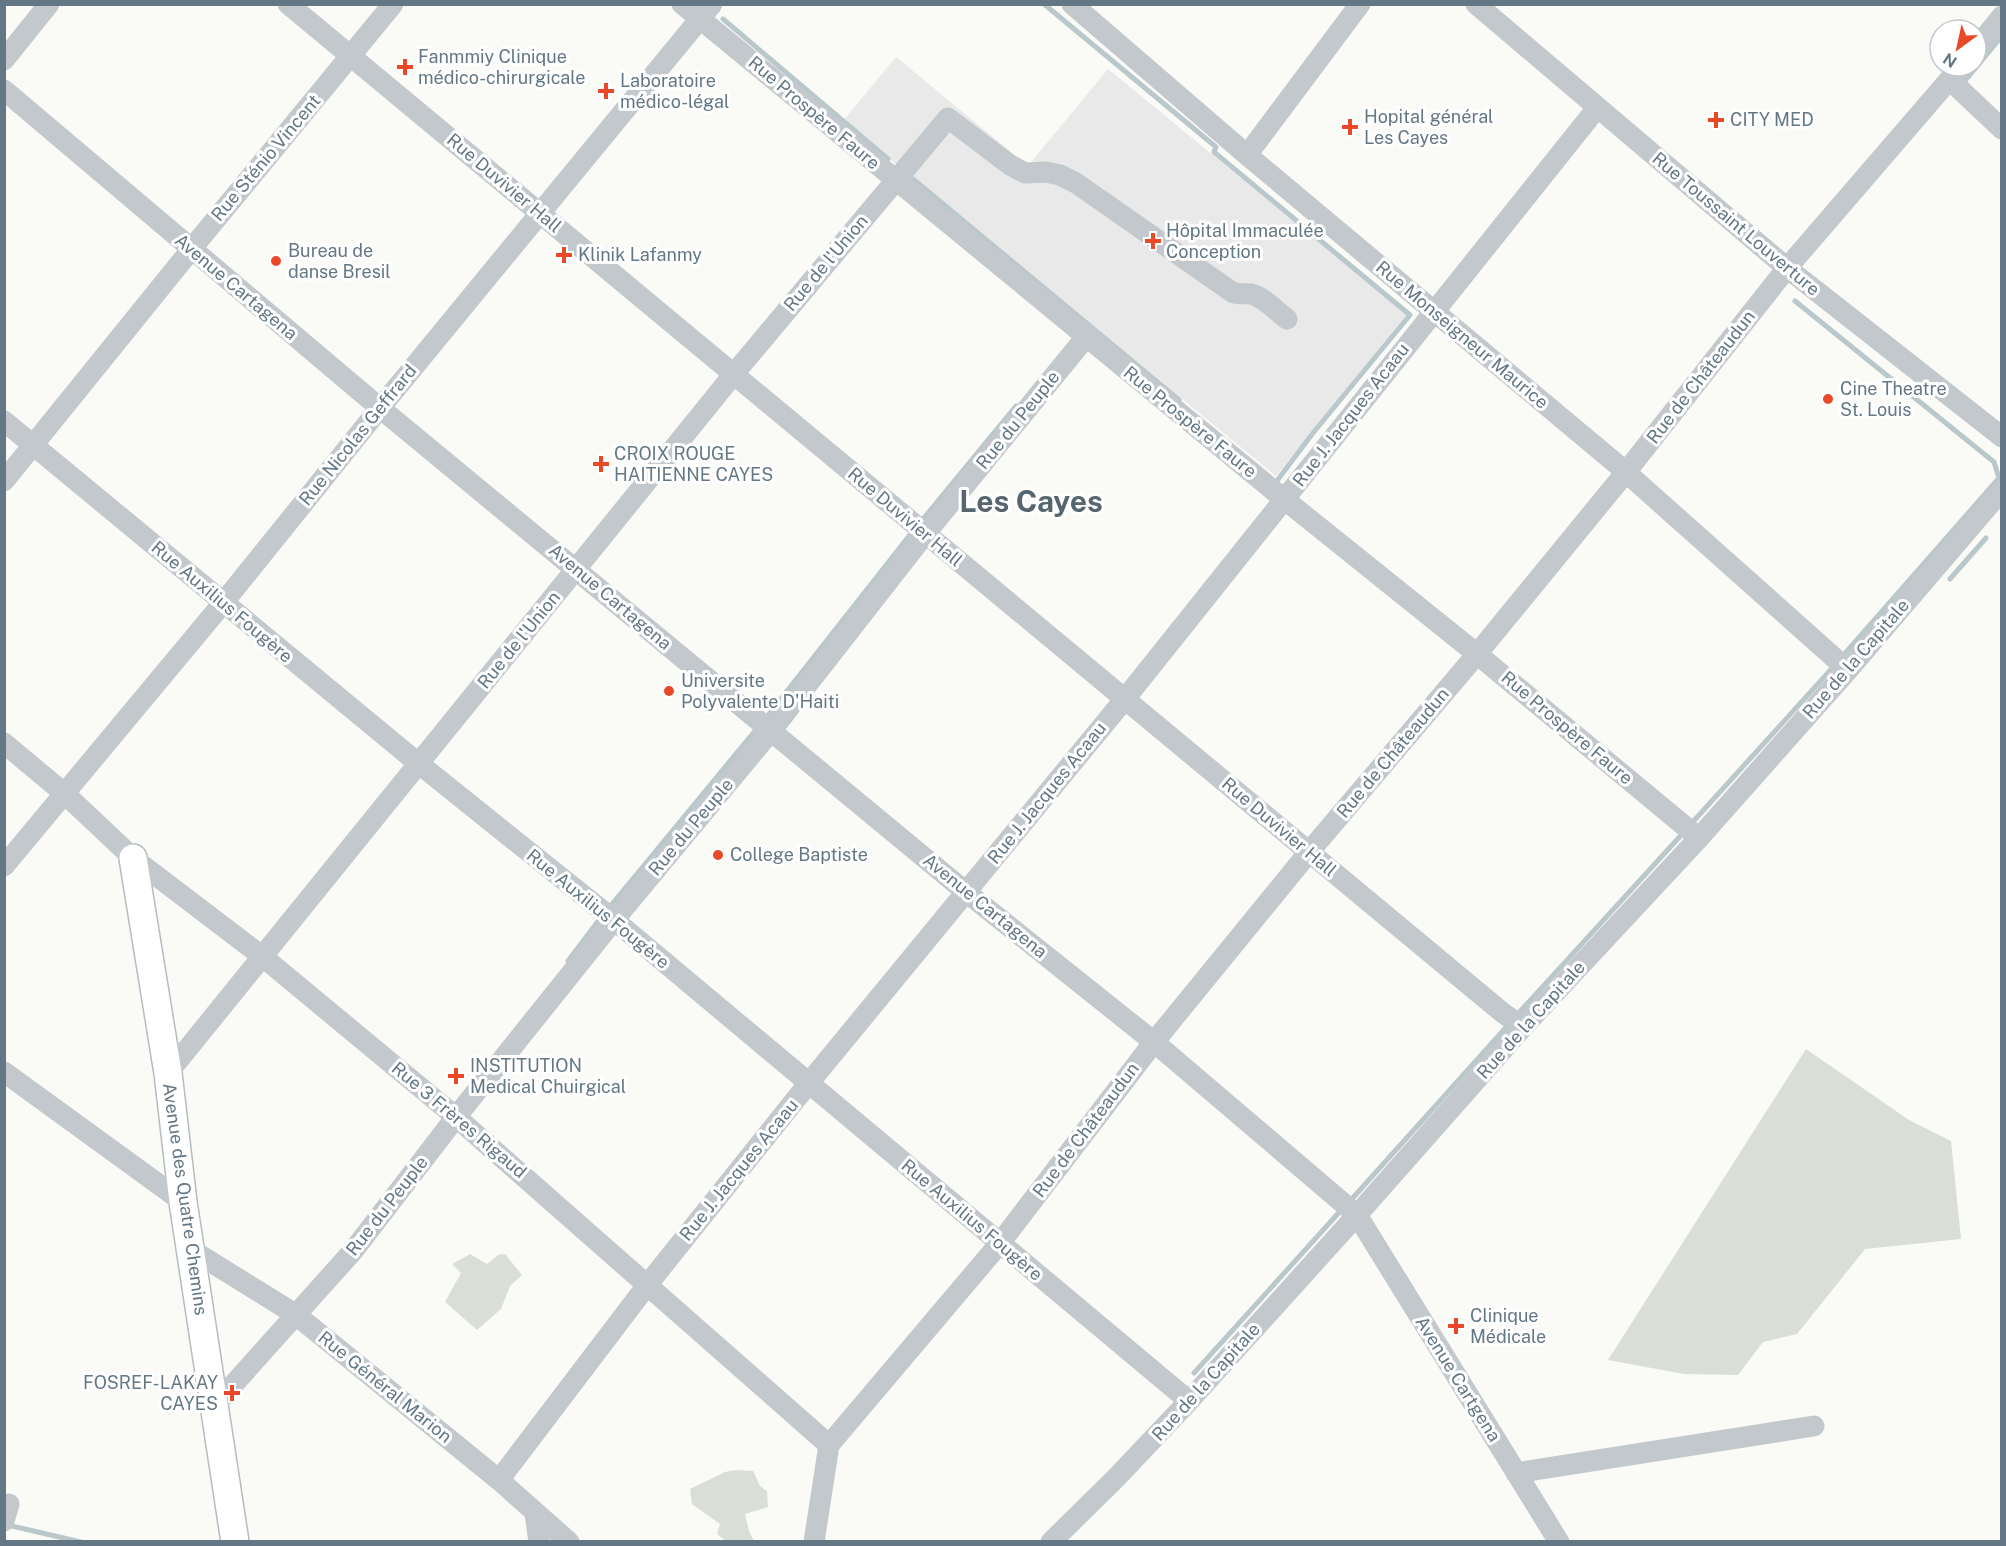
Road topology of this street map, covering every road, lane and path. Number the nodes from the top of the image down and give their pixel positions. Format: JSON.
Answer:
{"nodes":[{"id":1,"x":49,"y":4,"type":"edge"},
{"id":2,"x":288,"y":4,"type":"edge"},
{"id":3,"x":393,"y":4,"type":"edge"},
{"id":4,"x":682,"y":4,"type":"edge"},
{"id":5,"x":1072,"y":4,"type":"edge"},
{"id":6,"x":1360,"y":4,"type":"edge"},
{"id":7,"x":1476,"y":4,"type":"edge"},
{"id":8,"x":706,"y":12,"type":"edge"},
{"id":9,"x":2001,"y":16,"type":"edge"},
{"id":10,"x":1988,"y":33,"type":"edge"},
{"id":11,"x":352,"y":56,"type":"junction"},
{"id":12,"x":4,"y":60,"type":"edge"},
{"id":13,"x":1952,"y":78,"type":"edge"},
{"id":14,"x":1960,"y":78,"type":"edge"},
{"id":15,"x":4,"y":90,"type":"edge"},
{"id":16,"x":1597,"y":108,"type":"junction"},
{"id":17,"x":2001,"y":129,"type":"edge"},
{"id":18,"x":1247,"y":155,"type":"junction"},
{"id":19,"x":894,"y":180,"type":"junction"},
{"id":20,"x":541,"y":214,"type":"junction"},
{"id":21,"x":192,"y":249,"type":"junction"},
{"id":22,"x":1787,"y":268,"type":"junction"},
{"id":23,"x":1433,"y":312,"type":"junction"},
{"id":24,"x":1287,"y":319,"type":"dead end"},
{"id":25,"x":1086,"y":337,"type":"junction"},
{"id":26,"x":733,"y":375,"type":"junction"},
{"id":27,"x":380,"y":408,"type":"junction"},
{"id":28,"x":4,"y":421,"type":"edge"},
{"id":29,"x":2001,"y":437,"type":"edge"},
{"id":30,"x":34,"y":445,"type":"junction"},
{"id":31,"x":1626,"y":472,"type":"junction"},
{"id":32,"x":4,"y":481,"type":"edge"},
{"id":33,"x":2001,"y":490,"type":"edge"},
{"id":34,"x":1284,"y":499,"type":"junction"},
{"id":35,"x":925,"y":534,"type":"junction"},
{"id":36,"x":577,"y":569,"type":"junction"},
{"id":37,"x":223,"y":603,"type":"junction"},
{"id":38,"x":1477,"y":654,"type":"junction"},
{"id":39,"x":1848,"y":670,"type":"junction"},
{"id":40,"x":1124,"y":700,"type":"junction"},
{"id":41,"x":771,"y":731,"type":"junction"},
{"id":42,"x":4,"y":742,"type":"edge"},
{"id":43,"x":418,"y":763,"type":"junction"},
{"id":44,"x":65,"y":794,"type":"junction"},
{"id":45,"x":1699,"y":838,"type":"junction"},
{"id":46,"x":1309,"y":852,"type":"junction"},
{"id":47,"x":133,"y":858,"type":"junction"},
{"id":48,"x":4,"y":866,"type":"edge"},
{"id":49,"x":966,"y":892,"type":"junction"},
{"id":50,"x":614,"y":920,"type":"junction"},
{"id":51,"x":263,"y":957,"type":"junction"},
{"id":52,"x":1523,"y":1027,"type":"junction"},
{"id":53,"x":1154,"y":1042,"type":"junction"},
{"id":54,"x":4,"y":1072,"type":"edge"},
{"id":55,"x":168,"y":1073,"type":"junction"},
{"id":56,"x":808,"y":1084,"type":"junction"},
{"id":57,"x":456,"y":1117,"type":"junction"},
{"id":58,"x":183,"y":1202,"type":"junction"},
{"id":59,"x":1357,"y":1215,"type":"junction"},
{"id":60,"x":1000,"y":1243,"type":"junction"},
{"id":61,"x":190,"y":1249,"type":"junction"},
{"id":62,"x":648,"y":1284,"type":"junction"},
{"id":63,"x":295,"y":1314,"type":"junction"},
{"id":64,"x":1189,"y":1401,"type":"junction"},
{"id":65,"x":214,"y":1406,"type":"junction"},
{"id":66,"x":1814,"y":1426,"type":"dead end"},
{"id":67,"x":830,"y":1445,"type":"junction"},
{"id":68,"x":1516,"y":1473,"type":"junction"},
{"id":69,"x":499,"y":1480,"type":"junction"},
{"id":70,"x":535,"y":1513,"type":"junction"},
{"id":71,"x":235,"y":1542,"type":"edge"},
{"id":72,"x":539,"y":1542,"type":"edge"},
{"id":73,"x":569,"y":1542,"type":"edge"},
{"id":74,"x":813,"y":1542,"type":"edge"},
{"id":75,"x":1051,"y":1542,"type":"edge"},
{"id":76,"x":1559,"y":1542,"type":"edge"}],
"edges":[{"from":1,"to":12,"type":"street"},
{"from":2,"to":11,"type":"street","name":"Rue Duvivier Hall"},
{"from":3,"to":11,"type":"street","name":"Rue Sténio Vincent"},
{"from":4,"to":8,"type":"street","name":"Rue Prospère Faure"},
{"from":5,"to":18,"type":"street","name":"Rue Monseigneur Maurice"},
{"from":6,"to":18,"type":"street"},
{"from":7,"to":16,"type":"street","name":"Rue Toussaint Louverture"},
{"from":8,"to":19,"type":"street","name":"Rue Prospère Faure"},
{"from":8,"to":20,"type":"street","name":"Rue Nicolas Geffrard"},
{"from":9,"to":10,"type":"street"},
{"from":11,"to":20,"type":"street","name":"Rue Duvivier Hall"},
{"from":11,"to":21,"type":"street","name":"Rue Sténio Vincent"},
{"from":13,"to":22,"type":"street","name":"Rue de Châteaudun"},
{"from":14,"to":17,"type":"street"},
{"from":15,"to":21,"type":"street","name":"Avenue Cartagena"},
{"from":16,"to":22,"type":"street","name":"Rue Toussaint Louverture"},
{"from":16,"to":23,"type":"street","name":"Rue J. Jacques Acaau"},
{"from":18,"to":23,"type":"street","name":"Rue Monseigneur Maurice"},
{"from":19,"to":24,"type":"street","name":"Rue de l'Union"},
{"from":19,"to":25,"type":"street","name":"Rue Prospère Faure"},
{"from":19,"to":26,"type":"street","name":"Rue de l'Union"},
{"from":20,"to":26,"type":"street","name":"Rue Duvivier Hall"},
{"from":20,"to":27,"type":"street","name":"Rue Nicolas Geffrard"},
{"from":21,"to":27,"type":"street","name":"Avenue Cartagena"},
{"from":21,"to":30,"type":"street","name":"Rue Sténio Vincent"},
{"from":22,"to":29,"type":"street","name":"Rue Toussaint Louverture"},
{"from":22,"to":31,"type":"street","name":"Rue de Châteaudun"},
{"from":23,"to":31,"type":"street","name":"Rue Monseigneur Maurice"},
{"from":23,"to":34,"type":"street","name":"Rue J. Jacques Acaau"},
{"from":25,"to":34,"type":"street","name":"Rue Prospère Faure"},
{"from":25,"to":35,"type":"street","name":"Rue du Peuple"},
{"from":26,"to":35,"type":"street","name":"Rue Duvivier Hall"},
{"from":26,"to":36,"type":"street","name":"Rue de l'Union"},
{"from":27,"to":36,"type":"street","name":"Avenue Cartagena"},
{"from":27,"to":37,"type":"street","name":"Rue Nicolas Geffrard"},
{"from":28,"to":30,"type":"street","name":"Rue Auxilius Fougère"},
{"from":30,"to":32,"type":"street","name":"Rue Sténio Vincent"},
{"from":30,"to":37,"type":"street","name":"Rue Auxilius Fougère"},
{"from":31,"to":38,"type":"street","name":"Rue de Châteaudun"},
{"from":31,"to":39,"type":"street","name":"Rue Monseigneur Maurice"},
{"from":33,"to":39,"type":"street","name":"Rue de la Capitale"},
{"from":34,"to":38,"type":"street","name":"Rue Prospère Faure"},
{"from":34,"to":40,"type":"street","name":"Rue J. Jacques Acaau"},
{"from":35,"to":40,"type":"street","name":"Rue Duvivier Hall"},
{"from":35,"to":41,"type":"street","name":"Rue du Peuple"},
{"from":36,"to":41,"type":"street","name":"Avenue Cartagena"},
{"from":36,"to":43,"type":"street","name":"Rue de l'Union"},
{"from":37,"to":43,"type":"street","name":"Rue Auxilius Fougère"},
{"from":37,"to":44,"type":"street","name":"Rue Nicolas Geffrard"},
{"from":38,"to":45,"type":"street","name":"Rue Prospère Faure"},
{"from":38,"to":46,"type":"street","name":"Rue de Châteaudun"},
{"from":39,"to":45,"type":"street","name":"Rue de la Capitale"},
{"from":40,"to":46,"type":"street","name":"Rue Duvivier Hall"},
{"from":40,"to":49,"type":"street","name":"Rue J. Jacques Acaau"},
{"from":41,"to":49,"type":"street","name":"Avenue Cartagena"},
{"from":41,"to":50,"type":"street","name":"Rue du Peuple"},
{"from":42,"to":44,"type":"street","name":"Rue 3 Frères Rigaud"},
{"from":43,"to":50,"type":"street","name":"Rue Auxilius Fougère"},
{"from":43,"to":51,"type":"street","name":"Rue de l'Union"},
{"from":44,"to":47,"type":"street","name":"Rue 3 Frères Rigaud"},
{"from":44,"to":48,"type":"street","name":"Rue Nicolas Geffrard"},
{"from":45,"to":52,"type":"street","name":"Rue de la Capitale"},
{"from":46,"to":52,"type":"street","name":"Rue Duvivier Hall"},
{"from":46,"to":53,"type":"street","name":"Rue de Châteaudun"},
{"from":47,"to":51,"type":"street","name":"Rue 3 Frères Rigaud"},
{"from":47,"to":55,"type":"main road","name":"Avenue des Quatre Chemins"},
{"from":49,"to":53,"type":"street","name":"Avenue Cartagena"},
{"from":49,"to":56,"type":"street","name":"Rue J. Jacques Acaau"},
{"from":50,"to":56,"type":"street","name":"Rue Auxilius Fougère"},
{"from":50,"to":57,"type":"street","name":"Rue du Peuple"},
{"from":51,"to":55,"type":"street","name":"Rue de l'Union"},
{"from":51,"to":57,"type":"street","name":"Rue 3 Frères Rigaud"},
{"from":52,"to":59,"type":"street","name":"Rue de la Capitale"},
{"from":53,"to":59,"type":"street","name":"Avenue Cartagena"},
{"from":53,"to":60,"type":"street","name":"Rue de Châteaudun"},
{"from":54,"to":58,"type":"street"},
{"from":55,"to":58,"type":"main road","name":"Avenue des Quatre Chemins"},
{"from":56,"to":60,"type":"street","name":"Rue Auxilius Fougère"},
{"from":56,"to":62,"type":"street","name":"Rue J. Jacques Acaau"},
{"from":57,"to":62,"type":"street","name":"Rue 3 Frères Rigaud"},
{"from":57,"to":63,"type":"street","name":"Rue du Peuple"},
{"from":58,"to":61,"type":"main road","name":"Avenue des Quatre Chemins"},
{"from":59,"to":64,"type":"street","name":"Rue de la Capitale"},
{"from":59,"to":68,"type":"street","name":"Avenue Cartgena"},
{"from":60,"to":64,"type":"street","name":"Rue Auxilius Fougère"},
{"from":60,"to":67,"type":"street","name":"Rue de Châteaudun"},
{"from":61,"to":63,"type":"street","name":"Rue Général Marion"},
{"from":61,"to":65,"type":"main road","name":"Avenue des Quatre Chemins"},
{"from":62,"to":67,"type":"street","name":"Rue 3 Frères Rigaud"},
{"from":62,"to":69,"type":"street","name":"Rue J. Jacques Acaau"},
{"from":63,"to":65,"type":"street","name":"Rue du Peuple"},
{"from":63,"to":69,"type":"street","name":"Rue Général Marion"},
{"from":64,"to":75,"type":"street","name":"Rue de la Capitale"},
{"from":65,"to":71,"type":"main road","name":"Avenue des Quatre Chemins"},
{"from":66,"to":68,"type":"street"},
{"from":67,"to":74,"type":"street"},
{"from":68,"to":76,"type":"street","name":"Avenue Cartgena"},
{"from":69,"to":70,"type":"street","name":"Rue Général Marion"},
{"from":70,"to":72,"type":"street"},
{"from":70,"to":73,"type":"street","name":"Rue Général Marion"}]}
